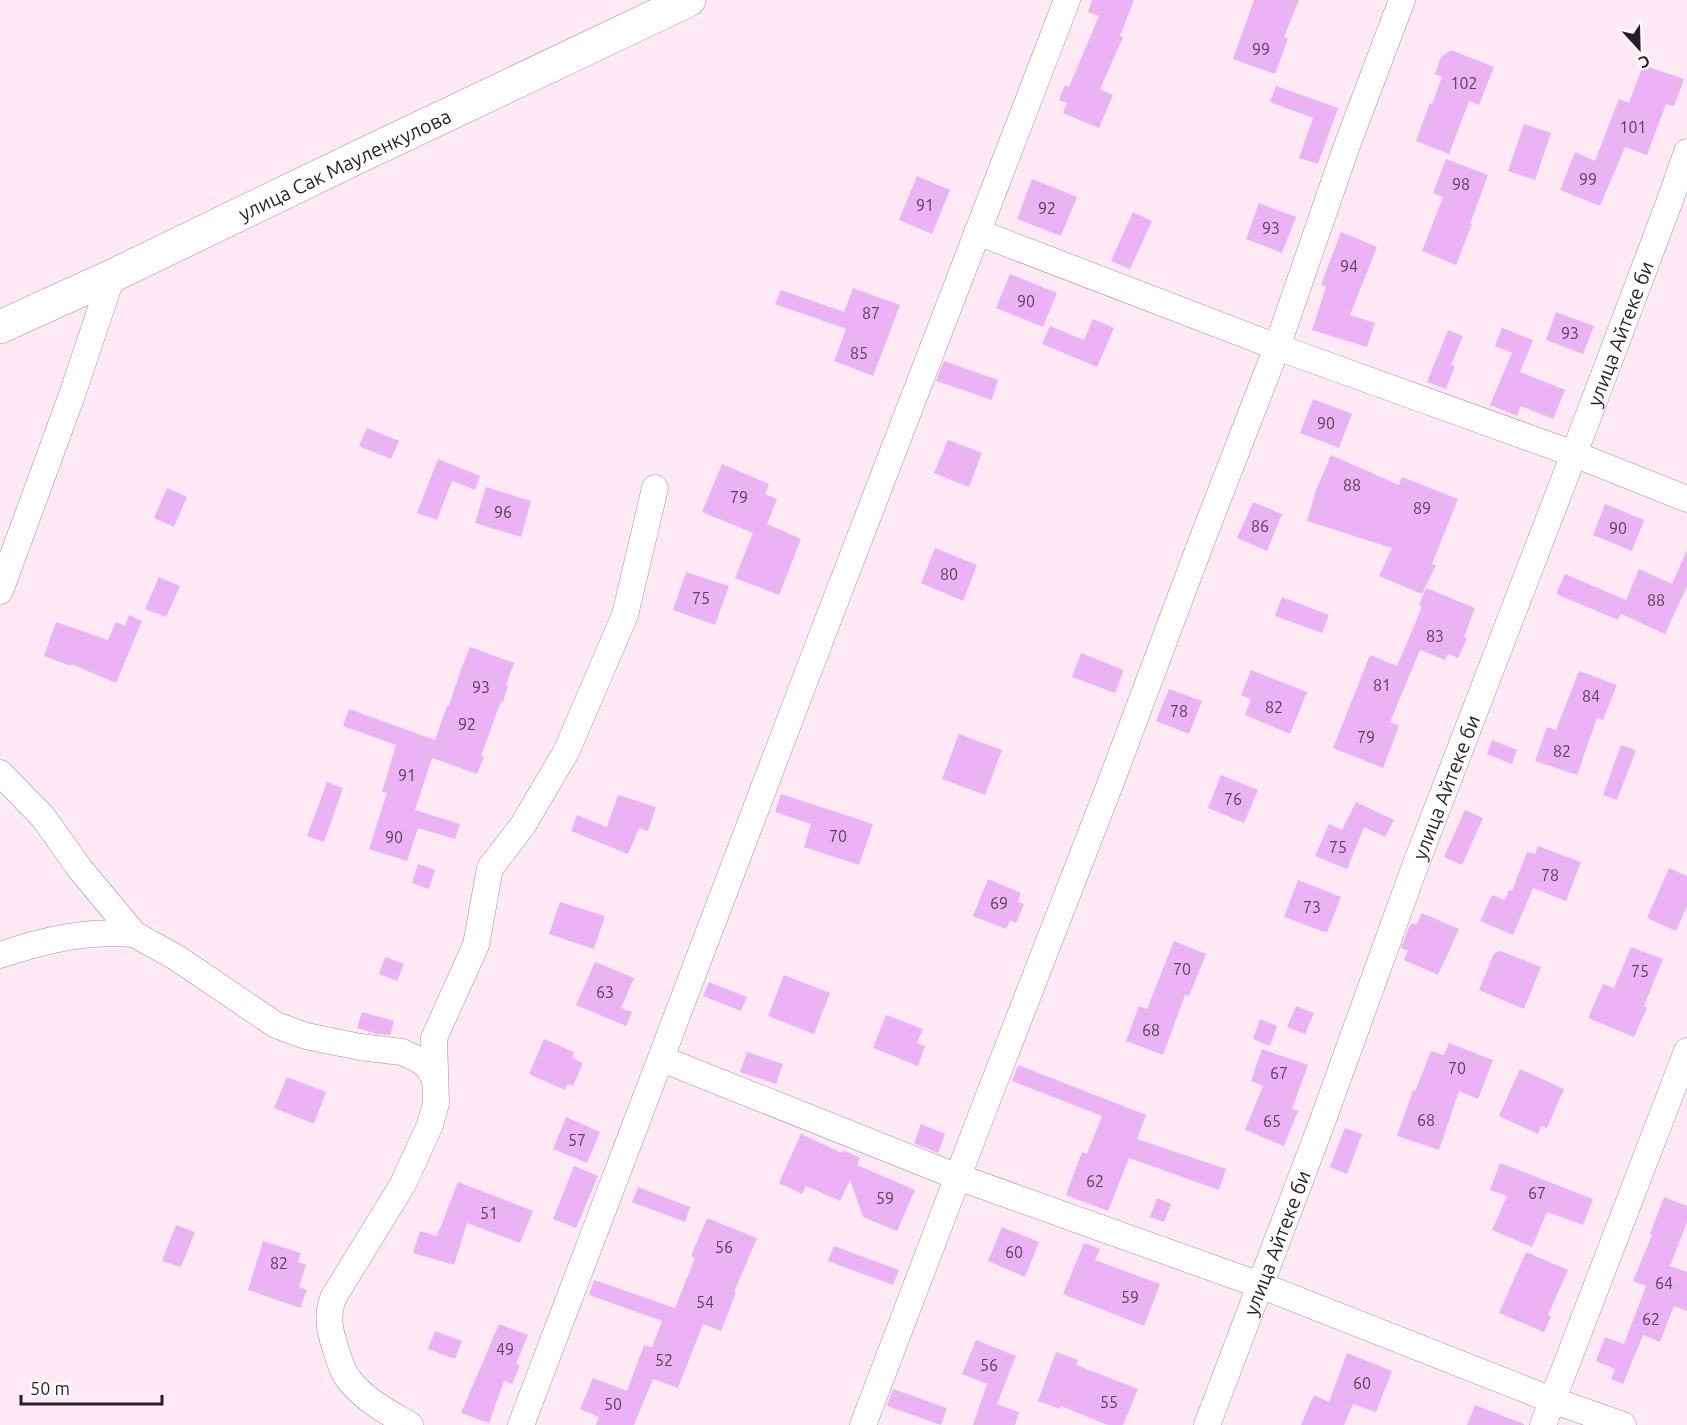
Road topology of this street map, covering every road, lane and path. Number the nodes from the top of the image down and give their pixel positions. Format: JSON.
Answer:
{"nodes":[{"id":1,"x":689,"y":0,"type":"edge"},
{"id":2,"x":1067,"y":0,"type":"edge"},
{"id":3,"x":1402,"y":0,"type":"edge"},
{"id":4,"x":1687,"y":152,"type":"edge"},
{"id":5,"x":977,"y":232,"type":"junction"},
{"id":6,"x":112,"y":276,"type":"junction"},
{"id":7,"x":0,"y":327,"type":"edge"},
{"id":8,"x":1277,"y":347,"type":"junction"},
{"id":9,"x":1574,"y":454,"type":"junction"},
{"id":10,"x":655,"y":488,"type":"dead end"},
{"id":11,"x":1687,"y":499,"type":"edge"},
{"id":12,"x":0,"y":591,"type":"edge"},
{"id":13,"x":0,"y":773,"type":"edge"},
{"id":14,"x":134,"y":934,"type":"junction"},
{"id":15,"x":0,"y":955,"type":"edge"},
{"id":16,"x":434,"y":1038,"type":"junction"},
{"id":17,"x":1687,"y":1051,"type":"edge"},
{"id":18,"x":402,"y":1052,"type":"junction"},
{"id":19,"x":662,"y":1059,"type":"junction"},
{"id":20,"x":434,"y":1078,"type":"junction"},
{"id":21,"x":958,"y":1177,"type":"junction"},
{"id":22,"x":1260,"y":1285,"type":"junction"},
{"id":23,"x":1552,"y":1400,"type":"junction"},
{"id":24,"x":410,"y":1425,"type":"edge"},
{"id":25,"x":521,"y":1425,"type":"edge"},
{"id":26,"x":863,"y":1425,"type":"edge"},
{"id":27,"x":1207,"y":1425,"type":"edge"},
{"id":28,"x":1543,"y":1425,"type":"edge"},
{"id":29,"x":1623,"y":1425,"type":"edge"}],
"edges":[{"from":1,"to":6,"type":"main road","name":"улица Сак Мауленкулова"},
{"from":2,"to":5,"type":"street"},
{"from":3,"to":8,"type":"street"},
{"from":4,"to":9,"type":"street","name":"улица Айтеке би"},
{"from":5,"to":8,"type":"street"},
{"from":5,"to":19,"type":"street"},
{"from":6,"to":7,"type":"main road","name":"улица Сак Мауленкулова"},
{"from":6,"to":12,"type":"street"},
{"from":8,"to":9,"type":"street"},
{"from":8,"to":21,"type":"street"},
{"from":9,"to":11,"type":"street"},
{"from":9,"to":22,"type":"street","name":"улица Айтеке би"},
{"from":10,"to":16,"type":"street"},
{"from":13,"to":14,"type":"street"},
{"from":14,"to":15,"type":"street"},
{"from":14,"to":18,"type":"street"},
{"from":16,"to":18,"type":"street"},
{"from":16,"to":20,"type":"street"},
{"from":17,"to":23,"type":"street"},
{"from":18,"to":20,"type":"street"},
{"from":19,"to":21,"type":"street"},
{"from":19,"to":25,"type":"street"},
{"from":20,"to":24,"type":"street"},
{"from":21,"to":22,"type":"street"},
{"from":21,"to":26,"type":"street"},
{"from":22,"to":23,"type":"street"},
{"from":22,"to":27,"type":"street","name":"улица Айтеке би"},
{"from":23,"to":28,"type":"street"},
{"from":23,"to":29,"type":"street"}]}
